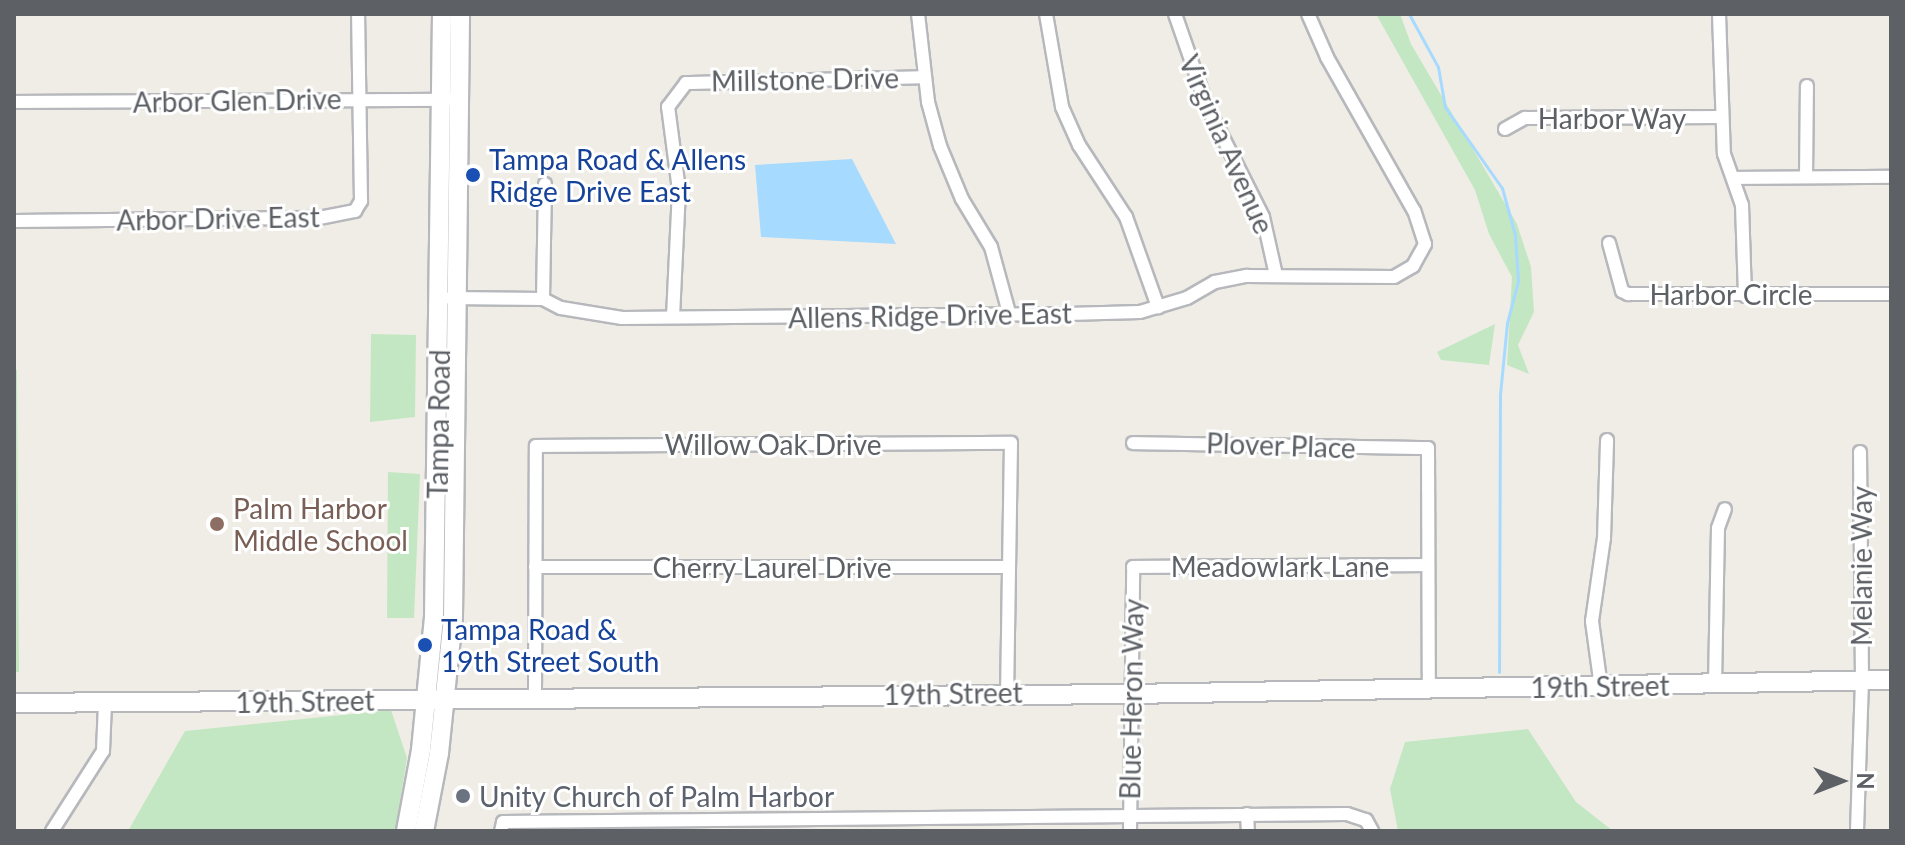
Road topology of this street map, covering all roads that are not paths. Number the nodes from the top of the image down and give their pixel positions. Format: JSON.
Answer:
{"nodes":[{"id":1,"x":358,"y":14,"type":"edge"},
{"id":2,"x":442,"y":14,"type":"edge"},
{"id":3,"x":460,"y":14,"type":"edge"},
{"id":4,"x":918,"y":14,"type":"edge"},
{"id":5,"x":1046,"y":14,"type":"edge"},
{"id":6,"x":1175,"y":14,"type":"edge"},
{"id":7,"x":1308,"y":14,"type":"edge"},
{"id":8,"x":1719,"y":14,"type":"edge"},
{"id":9,"x":925,"y":77,"type":"junction"},
{"id":10,"x":1807,"y":86,"type":"dead end"},
{"id":11,"x":361,"y":98,"type":"junction"},
{"id":12,"x":450,"y":100,"type":"junction"},
{"id":13,"x":14,"y":102,"type":"edge"},
{"id":14,"x":1722,"y":117,"type":"junction"},
{"id":15,"x":1505,"y":129,"type":"dead end"},
{"id":16,"x":1806,"y":177,"type":"junction"},
{"id":17,"x":1891,"y":177,"type":"edge"},
{"id":18,"x":1733,"y":178,"type":"junction"},
{"id":19,"x":545,"y":184,"type":"dead end"},
{"id":20,"x":14,"y":221,"type":"edge"},
{"id":21,"x":1609,"y":243,"type":"dead end"},
{"id":22,"x":1276,"y":275,"type":"junction"},
{"id":23,"x":1891,"y":294,"type":"edge"},
{"id":24,"x":1745,"y":296,"type":"junction"},
{"id":25,"x":448,"y":298,"type":"junction"},
{"id":26,"x":543,"y":299,"type":"junction"},
{"id":27,"x":1158,"y":307,"type":"junction"},
{"id":28,"x":1009,"y":313,"type":"junction"},
{"id":29,"x":673,"y":317,"type":"junction"},
{"id":30,"x":1607,"y":440,"type":"dead end"},
{"id":31,"x":1133,"y":443,"type":"dead end"},
{"id":32,"x":1860,"y":452,"type":"dead end"},
{"id":33,"x":1725,"y":509,"type":"dead end"},
{"id":34,"x":1428,"y":565,"type":"junction"},
{"id":35,"x":535,"y":567,"type":"junction"},
{"id":36,"x":1009,"y":567,"type":"junction"},
{"id":37,"x":1133,"y":567,"type":"joint"},
{"id":38,"x":1862,"y":680,"type":"junction"},
{"id":39,"x":1891,"y":680,"type":"edge"},
{"id":40,"x":1715,"y":684,"type":"junction"},
{"id":41,"x":1429,"y":687,"type":"junction"},
{"id":42,"x":1601,"y":687,"type":"junction"},
{"id":43,"x":1007,"y":692,"type":"junction"},
{"id":44,"x":1130,"y":694,"type":"junction"},
{"id":45,"x":535,"y":696,"type":"junction"},
{"id":46,"x":436,"y":700,"type":"junction"},
{"id":47,"x":14,"y":703,"type":"edge"},
{"id":48,"x":105,"y":703,"type":"junction"},
{"id":49,"x":1247,"y":814,"type":"junction"},
{"id":50,"x":1011,"y":824,"type":"edge"},
{"id":51,"x":1130,"y":824,"type":"edge"},
{"id":52,"x":894,"y":825,"type":"edge"},
{"id":53,"x":502,"y":826,"type":"edge"},
{"id":54,"x":650,"y":826,"type":"edge"},
{"id":55,"x":778,"y":826,"type":"edge"},
{"id":56,"x":1369,"y":826,"type":"edge"},
{"id":57,"x":52,"y":831,"type":"edge"},
{"id":58,"x":406,"y":831,"type":"edge"},
{"id":59,"x":424,"y":831,"type":"edge"},
{"id":60,"x":1248,"y":831,"type":"edge"},
{"id":61,"x":1857,"y":831,"type":"edge"}],
"edges":[{"from":1,"to":11,"type":"street"},
{"from":2,"to":12,"type":"street","name":"Tampa Road"},
{"from":3,"to":12,"type":"street","name":"Tampa Road"},
{"from":4,"to":9,"type":"street"},
{"from":5,"to":27,"type":"street"},
{"from":6,"to":22,"type":"street","name":"Virginia Avenue"},
{"from":7,"to":22,"type":"street","name":"Allens Ridge Drive East"},
{"from":8,"to":14,"type":"street"},
{"from":9,"to":28,"type":"street"},
{"from":9,"to":29,"type":"street","name":"Millstone Drive"},
{"from":10,"to":16,"type":"street"},
{"from":11,"to":12,"type":"street","name":"Arbor Glen Drive"},
{"from":11,"to":13,"type":"street","name":"Arbor Glen Drive"},
{"from":11,"to":20,"type":"street","name":"Arbor Drive East"},
{"from":12,"to":25,"type":"street","name":"Tampa Road"},
{"from":14,"to":15,"type":"street","name":"Harbor Way"},
{"from":14,"to":18,"type":"street"},
{"from":16,"to":17,"type":"street"},
{"from":16,"to":18,"type":"street"},
{"from":18,"to":24,"type":"street"},
{"from":19,"to":26,"type":"street"},
{"from":21,"to":24,"type":"street","name":"Harbor Circle"},
{"from":22,"to":27,"type":"street","name":"Allens Ridge Drive East"},
{"from":23,"to":24,"type":"street","name":"Harbor Circle"},
{"from":25,"to":26,"type":"street","name":"Allens Ridge Drive East"},
{"from":25,"to":46,"type":"street","name":"Tampa Road"},
{"from":26,"to":29,"type":"street","name":"Allens Ridge Drive East"},
{"from":27,"to":28,"type":"street","name":"Allens Ridge Drive East"},
{"from":28,"to":29,"type":"street","name":"Allens Ridge Drive East"},
{"from":30,"to":42,"type":"street"},
{"from":31,"to":34,"type":"street","name":"Plover Place"},
{"from":32,"to":38,"type":"street","name":"Melanie Way"},
{"from":33,"to":40,"type":"street"},
{"from":34,"to":37,"type":"street","name":"Meadowlark Lane"},
{"from":34,"to":41,"type":"street"},
{"from":35,"to":36,"type":"street","name":"Cherry Laurel Drive"},
{"from":35,"to":36,"type":"street","name":"Willow Oak Drive"},
{"from":35,"to":45,"type":"street","name":"Willow Oak Drive"},
{"from":36,"to":43,"type":"street","name":"Willow Oak Drive"},
{"from":37,"to":44,"type":"street","name":"Blue Heron Way"},
{"from":38,"to":39,"type":"street","name":"19th Street"},
{"from":38,"to":40,"type":"street","name":"19th Street"},
{"from":38,"to":61,"type":"street","name":"Melanie Way"},
{"from":40,"to":42,"type":"street","name":"19th Street"},
{"from":41,"to":42,"type":"street","name":"19th Street"},
{"from":41,"to":44,"type":"street","name":"19th Street"},
{"from":43,"to":44,"type":"street","name":"19th Street"},
{"from":43,"to":45,"type":"street","name":"19th Street"},
{"from":44,"to":51,"type":"street","name":"Blue Heron Way"},
{"from":45,"to":46,"type":"street","name":"19th Street"},
{"from":46,"to":48,"type":"street","name":"19th Street"},
{"from":46,"to":58,"type":"street","name":"Tampa Road"},
{"from":46,"to":59,"type":"street","name":"Tampa Road"},
{"from":47,"to":48,"type":"street","name":"19th Street"},
{"from":48,"to":57,"type":"street"},
{"from":49,"to":51,"type":"street"},
{"from":49,"to":56,"type":"street"},
{"from":49,"to":60,"type":"street"},
{"from":50,"to":51,"type":"street"},
{"from":50,"to":52,"type":"street"},
{"from":52,"to":55,"type":"street"},
{"from":53,"to":54,"type":"street"},
{"from":54,"to":55,"type":"street"}]}
